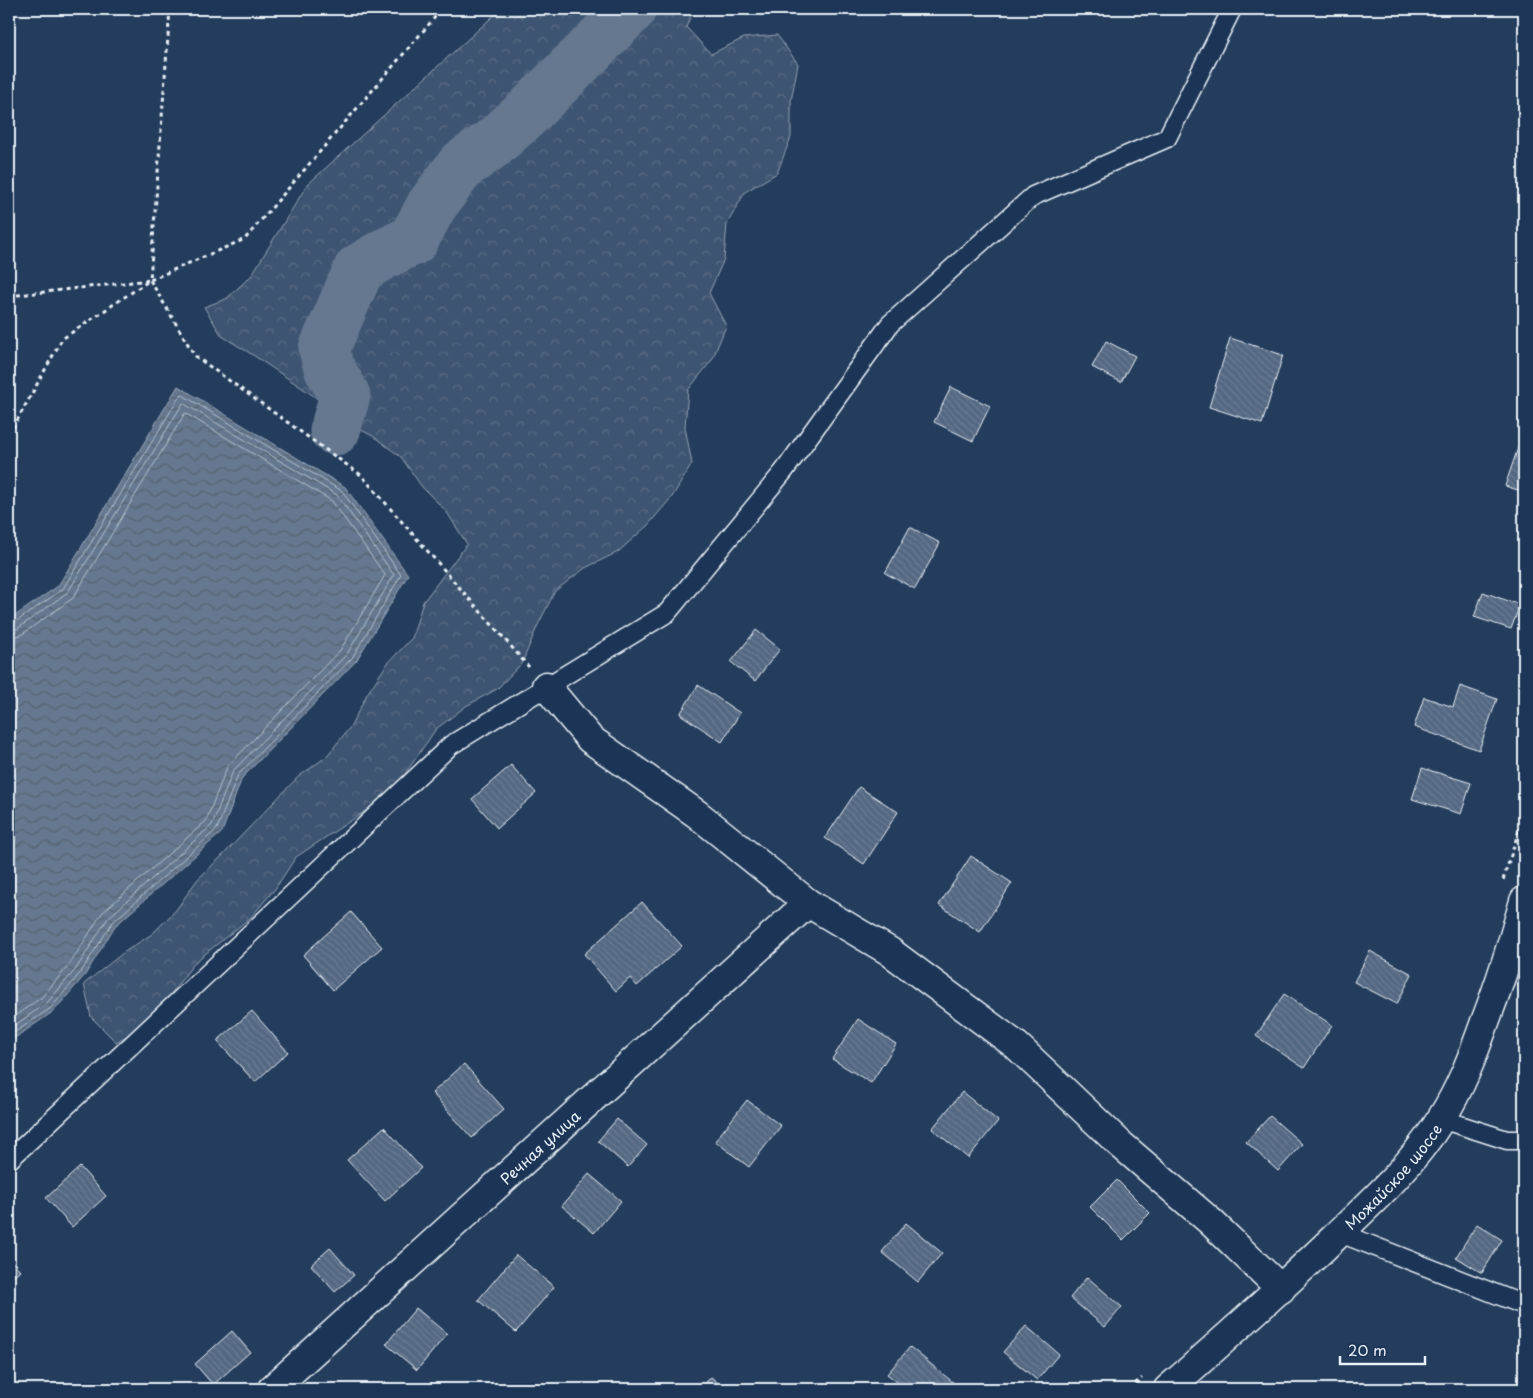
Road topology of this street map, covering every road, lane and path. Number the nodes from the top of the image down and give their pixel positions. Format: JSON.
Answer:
{"nodes":[{"id":1,"x":170,"y":9,"type":"edge"},
{"id":2,"x":442,"y":9,"type":"edge"},
{"id":3,"x":1232,"y":9,"type":"edge"},
{"id":4,"x":150,"y":280,"type":"junction"},
{"id":5,"x":9,"y":296,"type":"edge"},
{"id":6,"x":9,"y":435,"type":"edge"},
{"id":7,"x":546,"y":686,"type":"junction"},
{"id":8,"x":1524,"y":815,"type":"edge"},
{"id":9,"x":1503,"y":881,"type":"dead end"},
{"id":10,"x":1524,"y":900,"type":"edge"},
{"id":11,"x":808,"y":903,"type":"junction"},
{"id":12,"x":1441,"y":1119,"type":"junction"},
{"id":13,"x":1524,"y":1140,"type":"edge"},
{"id":14,"x":9,"y":1160,"type":"edge"},
{"id":15,"x":1340,"y":1232,"type":"junction"},
{"id":16,"x":1281,"y":1289,"type":"junction"},
{"id":17,"x":1524,"y":1305,"type":"edge"},
{"id":18,"x":1144,"y":1376,"type":"dead end"},
{"id":19,"x":272,"y":1389,"type":"edge"},
{"id":20,"x":1129,"y":1389,"type":"edge"},
{"id":21,"x":1168,"y":1389,"type":"edge"}],
"edges":[{"from":1,"to":4,"type":"path"},
{"from":2,"to":4,"type":"path"},
{"from":3,"to":7,"type":"lane"},
{"from":4,"to":5,"type":"path"},
{"from":4,"to":6,"type":"path"},
{"from":4,"to":7,"type":"path"},
{"from":7,"to":11,"type":"street"},
{"from":7,"to":14,"type":"lane"},
{"from":8,"to":9,"type":"path"},
{"from":10,"to":12,"type":"street","name":"Можайское шоссе"},
{"from":11,"to":16,"type":"street"},
{"from":11,"to":19,"type":"street","name":"Речная улица"},
{"from":12,"to":13,"type":"lane"},
{"from":12,"to":15,"type":"street","name":"Можайское шоссе"},
{"from":15,"to":16,"type":"street","name":"Можайское шоссе"},
{"from":15,"to":17,"type":"lane"},
{"from":16,"to":21,"type":"street","name":"Можайское шоссе"},
{"from":18,"to":20,"type":"path"}]}
